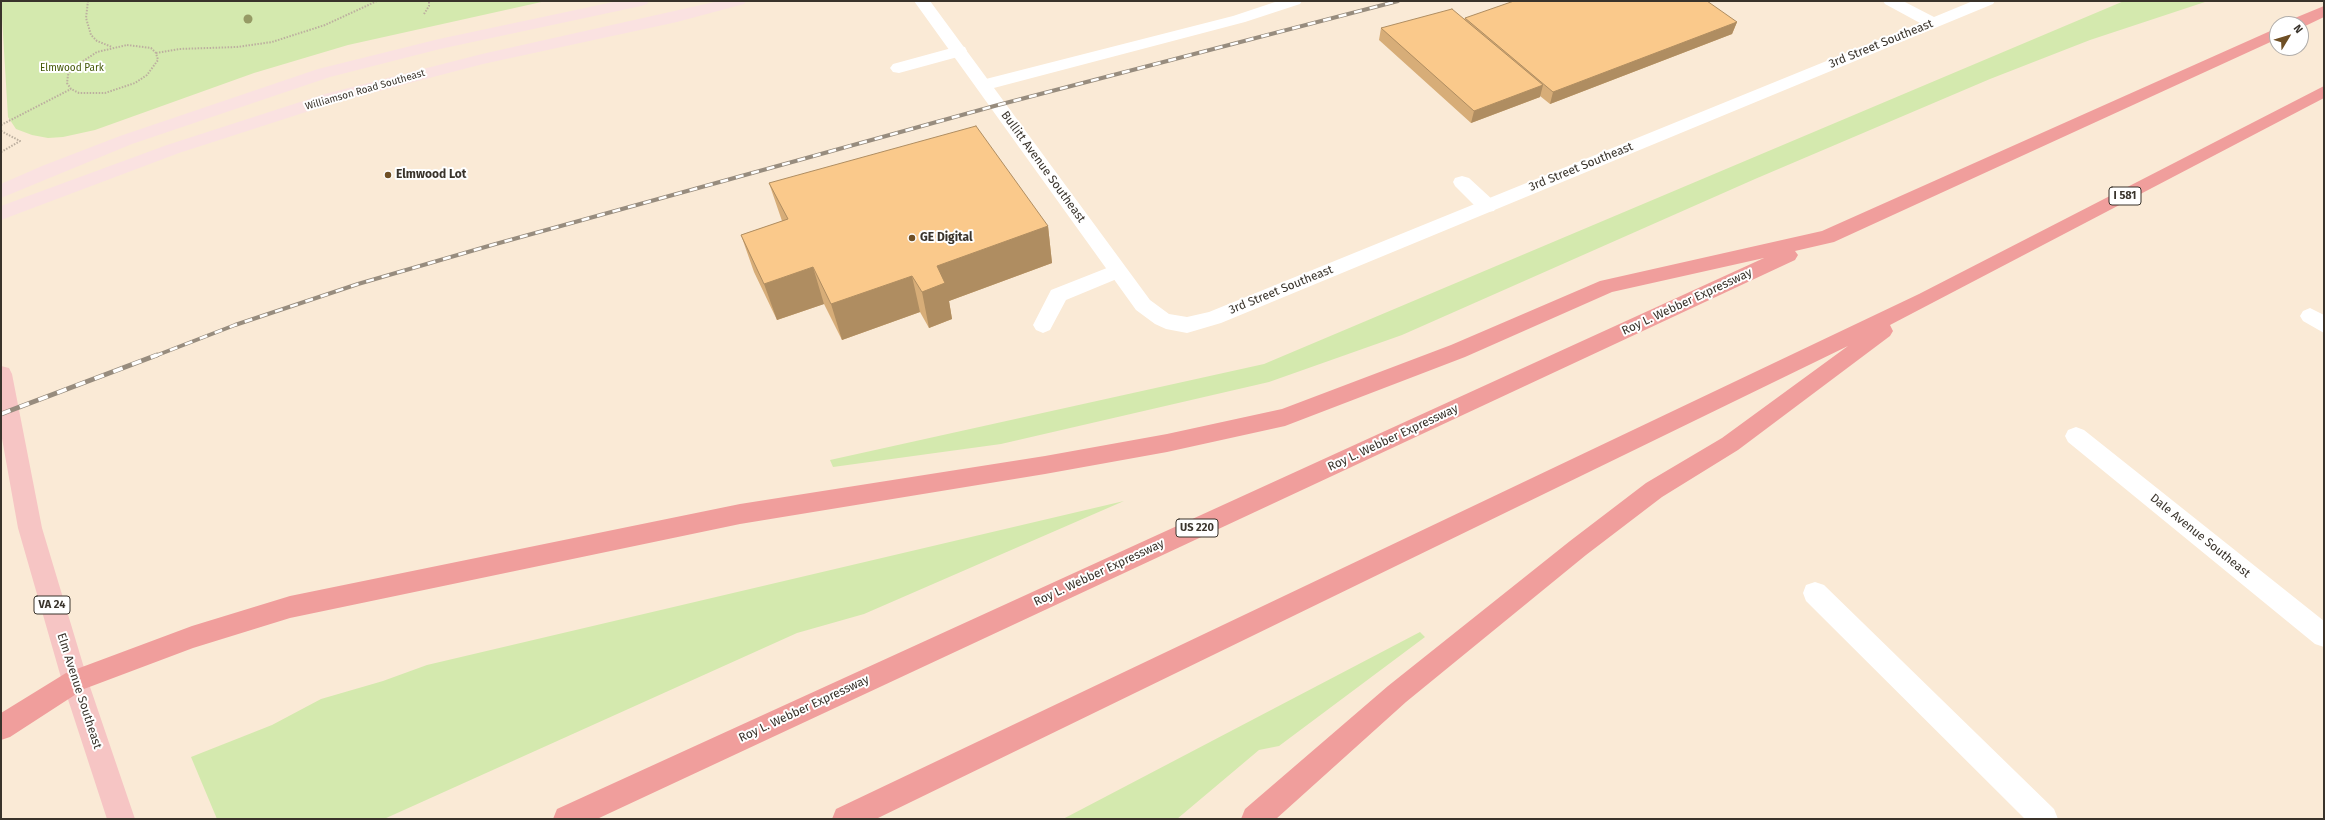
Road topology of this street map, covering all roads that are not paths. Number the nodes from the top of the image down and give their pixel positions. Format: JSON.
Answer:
{"nodes":[{"id":1,"x":641,"y":1,"type":"edge"},
{"id":2,"x":738,"y":1,"type":"edge"},
{"id":3,"x":922,"y":1,"type":"edge"},
{"id":4,"x":1294,"y":1,"type":"edge"},
{"id":5,"x":1891,"y":1,"type":"edge"},
{"id":6,"x":1987,"y":1,"type":"edge"},
{"id":7,"x":1932,"y":23,"type":"junction"},
{"id":8,"x":2269,"y":37,"type":"edge"},
{"id":9,"x":960,"y":51,"type":"junction"},
{"id":10,"x":899,"y":68,"type":"dead end"},
{"id":11,"x":984,"y":85,"type":"junction"},
{"id":12,"x":2324,"y":92,"type":"edge"},
{"id":13,"x":1462,"y":182,"type":"dead end"},
{"id":14,"x":1,"y":192,"type":"edge"},
{"id":15,"x":1487,"y":206,"type":"junction"},
{"id":16,"x":1,"y":213,"type":"edge"},
{"id":17,"x":1827,"y":237,"type":"junction"},
{"id":18,"x":1118,"y":271,"type":"junction"},
{"id":19,"x":1926,"y":300,"type":"junction"},
{"id":20,"x":1173,"y":324,"type":"joint"},
{"id":21,"x":1043,"y":325,"type":"dead end"},
{"id":22,"x":1,"y":374,"type":"edge"},
{"id":23,"x":2076,"y":436,"type":"dead end"},
{"id":24,"x":1815,"y":594,"type":"dead end"},
{"id":25,"x":2324,"y":636,"type":"edge"},
{"id":26,"x":74,"y":681,"type":"junction"},
{"id":27,"x":1,"y":728,"type":"edge"},
{"id":28,"x":121,"y":819,"type":"edge"},
{"id":29,"x":567,"y":819,"type":"edge"},
{"id":30,"x":846,"y":819,"type":"edge"},
{"id":31,"x":1255,"y":819,"type":"edge"},
{"id":32,"x":2044,"y":819,"type":"edge"}],
"edges":[{"from":1,"to":14,"type":"main road"},
{"from":2,"to":16,"type":"main road","name":"Williamson Road Southeast"},
{"from":3,"to":9,"type":"street","name":"Bullitt Avenue Southeast"},
{"from":4,"to":11,"type":"street"},
{"from":5,"to":7,"type":"street"},
{"from":6,"to":7,"type":"street","name":"3rd Street Southeast"},
{"from":7,"to":15,"type":"street","name":"3rd Street Southeast"},
{"from":8,"to":17,"type":"highway"},
{"from":9,"to":10,"type":"street"},
{"from":9,"to":11,"type":"street","name":"Bullitt Avenue Southeast"},
{"from":11,"to":18,"type":"street","name":"Bullitt Avenue Southeast"},
{"from":12,"to":19,"type":"highway","number":"I 581"},
{"from":13,"to":15,"type":"street"},
{"from":15,"to":20,"type":"street","name":"3rd Street Southeast"},
{"from":17,"to":26,"type":"highway"},
{"from":17,"to":29,"type":"highway","name":"Roy L. Webber Expressway","number":"US 220"},
{"from":18,"to":20,"type":"street","name":"Bullitt Avenue Southeast"},
{"from":18,"to":21,"type":"street"},
{"from":19,"to":30,"type":"highway"},
{"from":19,"to":31,"type":"highway"},
{"from":22,"to":26,"type":"main road","name":"Elm Avenue Southeast","number":"VA 24"},
{"from":23,"to":25,"type":"street","name":"Dale Avenue Southeast"},
{"from":24,"to":32,"type":"street"},
{"from":26,"to":27,"type":"highway"},
{"from":26,"to":28,"type":"main road","name":"Elm Avenue Southeast","number":"VA 24"}]}
